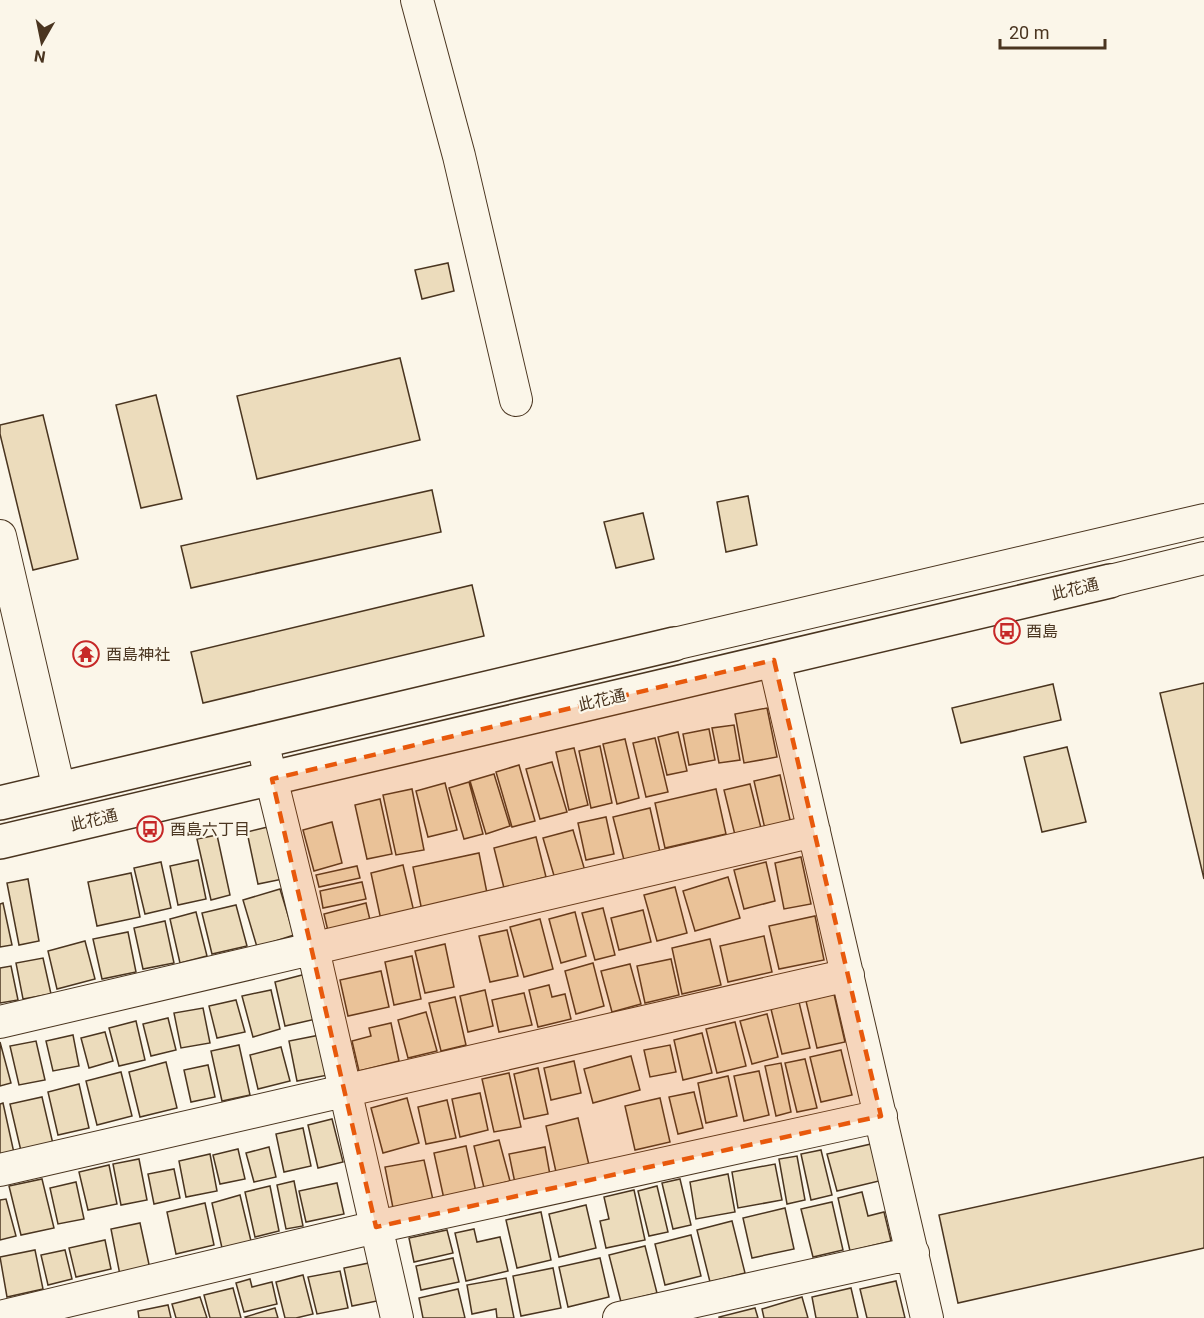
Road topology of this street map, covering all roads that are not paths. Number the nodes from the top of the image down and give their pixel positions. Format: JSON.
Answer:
{"nodes":[{"id":1,"x":417,"y":0,"type":"edge"},
{"id":2,"x":516,"y":400,"type":"dead end"},
{"id":3,"x":1204,"y":519,"type":"edge"},
{"id":4,"x":0,"y":536,"type":"edge"},
{"id":5,"x":1204,"y":558,"type":"edge"},
{"id":6,"x":1110,"y":581,"type":"joint"},
{"id":7,"x":674,"y":644,"type":"joint"},
{"id":8,"x":774,"y":660,"type":"junction"},
{"id":9,"x":262,"y":741,"type":"junction"},
{"id":10,"x":272,"y":779,"type":"junction"},
{"id":11,"x":59,"y":789,"type":"junction"},
{"id":12,"x":0,"y":803,"type":"edge"},
{"id":13,"x":814,"y":831,"type":"junction"},
{"id":14,"x":0,"y":842,"type":"edge"},
{"id":15,"x":314,"y":948,"type":"junction"},
{"id":16,"x":848,"y":975,"type":"junction"},
{"id":17,"x":0,"y":1022,"type":"edge"},
{"id":18,"x":344,"y":1091,"type":"junction"},
{"id":19,"x":881,"y":1116,"type":"junction"},
{"id":20,"x":0,"y":1170,"type":"edge"},
{"id":21,"x":376,"y":1227,"type":"junction"},
{"id":22,"x":913,"y":1253,"type":"junction"},
{"id":23,"x":0,"y":1317,"type":"edge"},
{"id":24,"x":397,"y":1318,"type":"edge"},
{"id":25,"x":618,"y":1318,"type":"edge"},
{"id":26,"x":927,"y":1318,"type":"edge"}],
"edges":[{"from":1,"to":2,"type":"street"},
{"from":3,"to":7,"type":"street"},
{"from":4,"to":11,"type":"street"},
{"from":5,"to":6,"type":"street","name":"此花通"},
{"from":6,"to":8,"type":"street","name":"此花通"},
{"from":7,"to":9,"type":"street"},
{"from":8,"to":10,"type":"street","name":"此花通"},
{"from":8,"to":13,"type":"street"},
{"from":9,"to":10,"type":"street"},
{"from":9,"to":11,"type":"street"},
{"from":10,"to":14,"type":"street","name":"此花通"},
{"from":10,"to":15,"type":"street"},
{"from":11,"to":12,"type":"street"},
{"from":13,"to":15,"type":"street"},
{"from":13,"to":16,"type":"street"},
{"from":15,"to":17,"type":"street"},
{"from":15,"to":18,"type":"street"},
{"from":16,"to":18,"type":"street"},
{"from":16,"to":19,"type":"street"},
{"from":18,"to":20,"type":"street"},
{"from":18,"to":21,"type":"street"},
{"from":19,"to":21,"type":"street"},
{"from":19,"to":22,"type":"street"},
{"from":21,"to":23,"type":"street"},
{"from":21,"to":24,"type":"street"},
{"from":22,"to":25,"type":"street"},
{"from":22,"to":26,"type":"street"}]}
